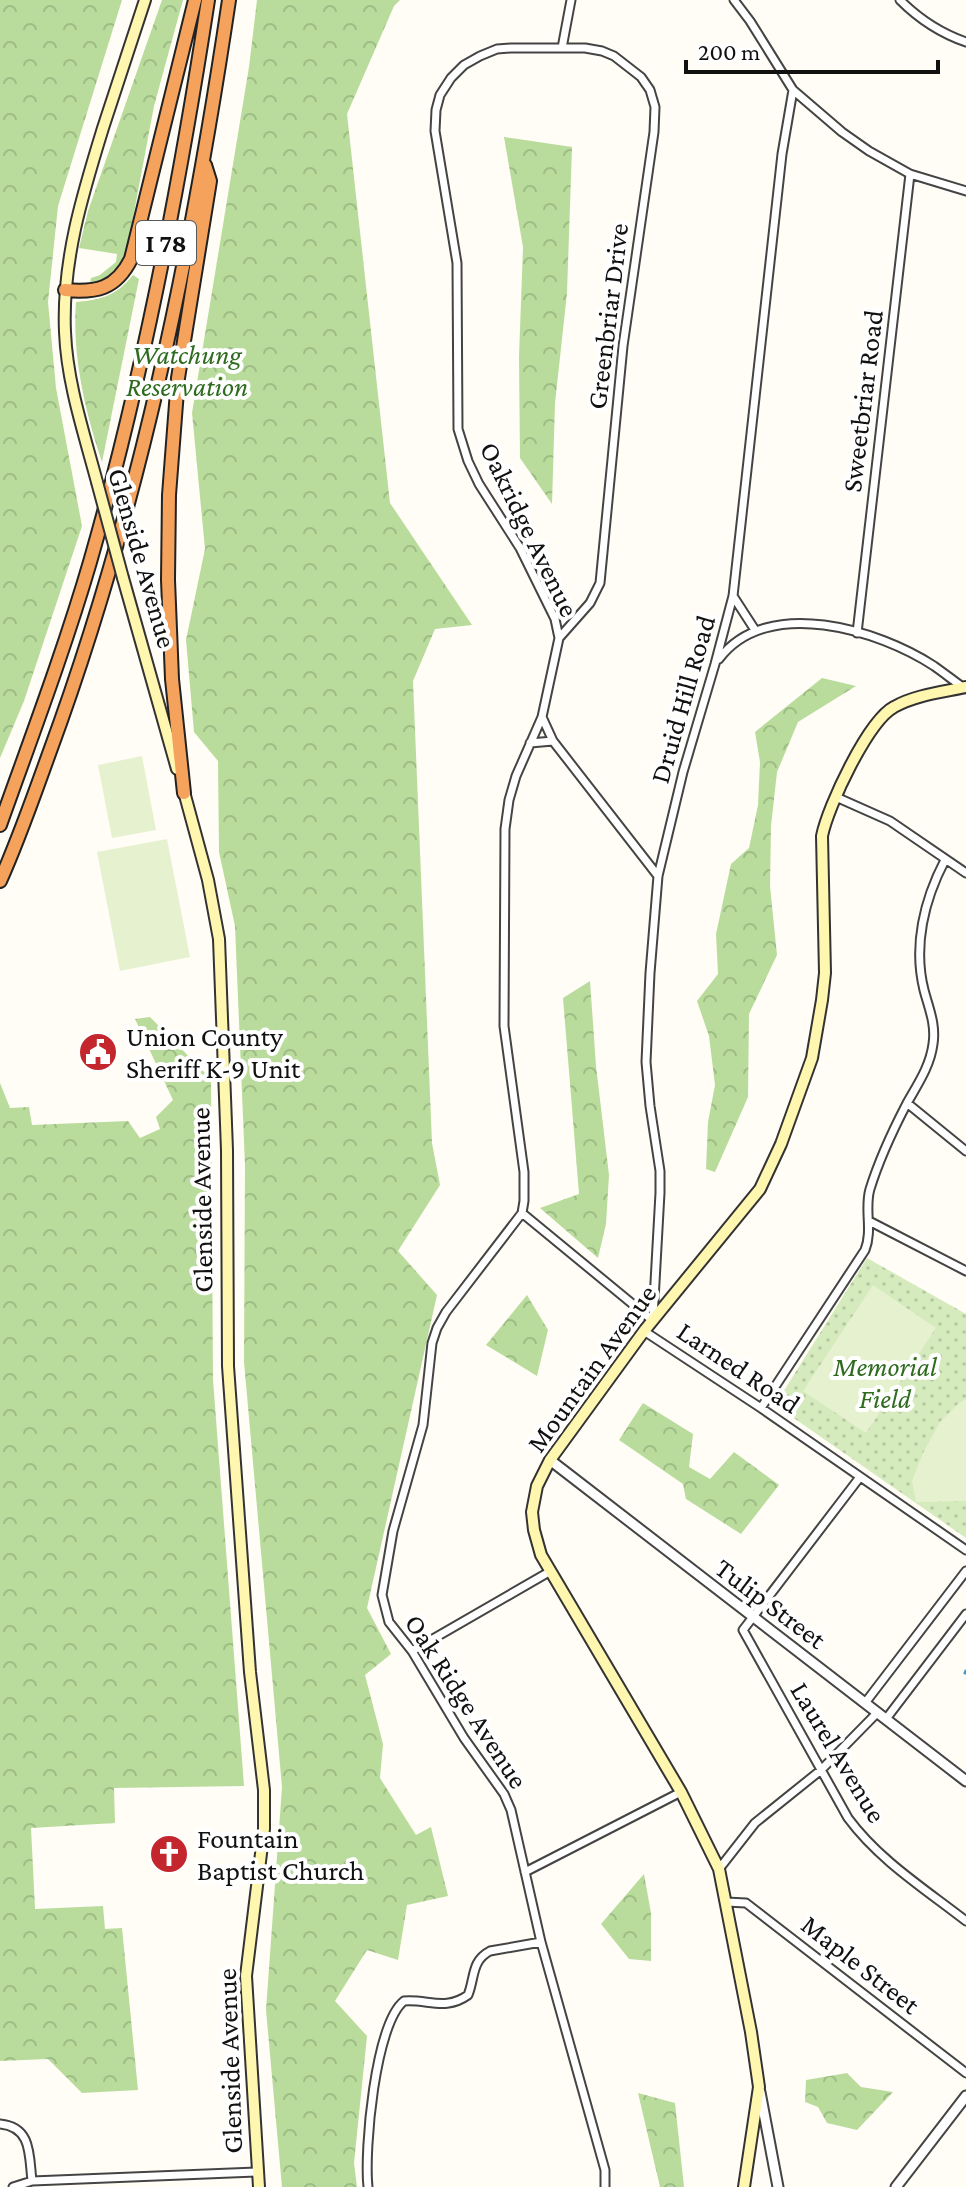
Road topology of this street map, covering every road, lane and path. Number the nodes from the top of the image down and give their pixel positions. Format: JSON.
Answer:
{"nodes":[{"id":1,"x":145,"y":0,"type":"edge"},
{"id":2,"x":195,"y":0,"type":"edge"},
{"id":3,"x":208,"y":0,"type":"edge"},
{"id":4,"x":229,"y":0,"type":"edge"},
{"id":5,"x":571,"y":0,"type":"edge"},
{"id":6,"x":734,"y":0,"type":"edge"},
{"id":7,"x":900,"y":0,"type":"edge"},
{"id":8,"x":966,"y":42,"type":"edge"},
{"id":9,"x":562,"y":48,"type":"junction"},
{"id":10,"x":793,"y":90,"type":"junction"},
{"id":11,"x":204,"y":162,"type":"junction"},
{"id":12,"x":910,"y":174,"type":"junction"},
{"id":13,"x":966,"y":191,"type":"edge"},
{"id":14,"x":65,"y":290,"type":"junction"},
{"id":15,"x":733,"y":596,"type":"junction"},
{"id":16,"x":755,"y":630,"type":"junction"},
{"id":17,"x":857,"y":633,"type":"junction"},
{"id":18,"x":559,"y":638,"type":"junction"},
{"id":19,"x":715,"y":664,"type":"junction"},
{"id":20,"x":965,"y":688,"type":"edge"},
{"id":21,"x":542,"y":717,"type":"junction"},
{"id":22,"x":553,"y":741,"type":"junction"},
{"id":23,"x":530,"y":743,"type":"junction"},
{"id":24,"x":184,"y":793,"type":"junction"},
{"id":25,"x":836,"y":797,"type":"junction"},
{"id":26,"x":0,"y":825,"type":"edge"},
{"id":27,"x":945,"y":860,"type":"junction"},
{"id":28,"x":966,"y":873,"type":"edge"},
{"id":29,"x":658,"y":876,"type":"junction"},
{"id":30,"x":0,"y":881,"type":"edge"},
{"id":31,"x":907,"y":1103,"type":"junction"},
{"id":32,"x":966,"y":1151,"type":"edge"},
{"id":33,"x":522,"y":1213,"type":"junction"},
{"id":34,"x":869,"y":1221,"type":"junction"},
{"id":35,"x":966,"y":1271,"type":"edge"},
{"id":36,"x":652,"y":1320,"type":"junction"},
{"id":37,"x":644,"y":1331,"type":"junction"},
{"id":38,"x":761,"y":1408,"type":"junction"},
{"id":39,"x":550,"y":1460,"type":"junction"},
{"id":40,"x":860,"y":1477,"type":"junction"},
{"id":41,"x":966,"y":1550,"type":"edge"},
{"id":42,"x":966,"y":1571,"type":"edge"},
{"id":43,"x":549,"y":1572,"type":"junction"},
{"id":44,"x":966,"y":1614,"type":"edge"},
{"id":45,"x":753,"y":1616,"type":"junction"},
{"id":46,"x":412,"y":1651,"type":"junction"},
{"id":47,"x":865,"y":1703,"type":"junction"},
{"id":48,"x":882,"y":1716,"type":"junction"},
{"id":49,"x":821,"y":1770,"type":"junction"},
{"id":50,"x":966,"y":1781,"type":"edge"},
{"id":51,"x":681,"y":1792,"type":"junction"},
{"id":52,"x":719,"y":1869,"type":"junction"},
{"id":53,"x":525,"y":1872,"type":"junction"},
{"id":54,"x":726,"y":1902,"type":"junction"},
{"id":55,"x":966,"y":1921,"type":"edge"},
{"id":56,"x":541,"y":1942,"type":"junction"},
{"id":57,"x":966,"y":2073,"type":"edge"},
{"id":58,"x":759,"y":2087,"type":"junction"},
{"id":59,"x":966,"y":2096,"type":"edge"},
{"id":60,"x":0,"y":2124,"type":"edge"},
{"id":61,"x":257,"y":2172,"type":"junction"},
{"id":62,"x":32,"y":2181,"type":"junction"},
{"id":63,"x":13,"y":2187,"type":"edge"},
{"id":64,"x":259,"y":2187,"type":"edge"},
{"id":65,"x":368,"y":2187,"type":"edge"},
{"id":66,"x":605,"y":2187,"type":"edge"},
{"id":67,"x":744,"y":2187,"type":"edge"},
{"id":68,"x":778,"y":2187,"type":"edge"},
{"id":69,"x":896,"y":2187,"type":"edge"}],
"edges":[{"from":1,"to":14,"type":"main road","name":"Glenside Avenue"},
{"from":2,"to":14,"type":"highway"},
{"from":3,"to":26,"type":"highway","number":"I 78"},
{"from":4,"to":11,"type":"highway","number":"I 78"},
{"from":5,"to":9,"type":"street"},
{"from":6,"to":10,"type":"street"},
{"from":7,"to":8,"type":"street"},
{"from":9,"to":18,"type":"street","name":"Greenbriar Drive"},
{"from":9,"to":18,"type":"street","name":"Oakridge Avenue"},
{"from":10,"to":12,"type":"street"},
{"from":10,"to":15,"type":"street","name":"Druid Hill Road"},
{"from":11,"to":24,"type":"highway"},
{"from":11,"to":30,"type":"highway","number":"I 78"},
{"from":12,"to":13,"type":"street"},
{"from":12,"to":17,"type":"street","name":"Sweetbriar Road"},
{"from":14,"to":24,"type":"main road","name":"Glenside Avenue","bridge":true},
{"from":15,"to":16,"type":"street"},
{"from":15,"to":19,"type":"street","name":"Druid Hill Road"},
{"from":16,"to":17,"type":"street"},
{"from":16,"to":19,"type":"street"},
{"from":17,"to":20,"type":"street"},
{"from":18,"to":21,"type":"street","name":"Oakridge Avenue"},
{"from":19,"to":29,"type":"street","name":"Druid Hill Road"},
{"from":20,"to":25,"type":"main road","name":"Mountain Avenue"},
{"from":21,"to":22,"type":"street"},
{"from":21,"to":23,"type":"street","name":"Oakridge Avenue"},
{"from":22,"to":23,"type":"street"},
{"from":22,"to":29,"type":"street"},
{"from":23,"to":33,"type":"street","name":"Oakridge Avenue"},
{"from":24,"to":61,"type":"main road","name":"Glenside Avenue"},
{"from":25,"to":27,"type":"street"},
{"from":25,"to":36,"type":"main road","name":"Mountain Avenue"},
{"from":27,"to":28,"type":"street"},
{"from":27,"to":31,"type":"street"},
{"from":29,"to":36,"type":"street","name":"Druid Hill Road"},
{"from":31,"to":32,"type":"street"},
{"from":31,"to":34,"type":"street"},
{"from":33,"to":36,"type":"street"},
{"from":33,"to":46,"type":"street","name":"Oak Ridge Avenue"},
{"from":34,"to":35,"type":"street"},
{"from":34,"to":38,"type":"street"},
{"from":36,"to":37,"type":"main road","name":"Mountain Avenue"},
{"from":37,"to":38,"type":"street","name":"Larned Road"},
{"from":37,"to":39,"type":"main road","name":"Mountain Avenue"},
{"from":38,"to":40,"type":"street","name":"Larned Road"},
{"from":39,"to":43,"type":"main road","name":"Mountain Avenue"},
{"from":39,"to":45,"type":"street","name":"Tulip Street"},
{"from":40,"to":41,"type":"street","name":"Larned Road"},
{"from":40,"to":45,"type":"street"},
{"from":42,"to":47,"type":"street"},
{"from":43,"to":46,"type":"street"},
{"from":43,"to":51,"type":"main road","name":"Mountain Avenue"},
{"from":44,"to":48,"type":"street"},
{"from":45,"to":47,"type":"street","name":"Tulip Street"},
{"from":45,"to":49,"type":"street","name":"Laurel Avenue"},
{"from":46,"to":53,"type":"street","name":"Oak Ridge Avenue"},
{"from":47,"to":48,"type":"street","name":"Tulip Street"},
{"from":48,"to":49,"type":"street"},
{"from":48,"to":50,"type":"street","name":"Tulip Street"},
{"from":49,"to":52,"type":"street"},
{"from":49,"to":55,"type":"street","name":"Laurel Avenue"},
{"from":51,"to":52,"type":"main road","name":"Mountain Avenue"},
{"from":51,"to":53,"type":"street"},
{"from":52,"to":54,"type":"main road","name":"Mountain Avenue"},
{"from":53,"to":56,"type":"street","name":"Oak Ridge Avenue"},
{"from":54,"to":57,"type":"street","name":"Maple Street"},
{"from":54,"to":58,"type":"main road","name":"Mountain Avenue"},
{"from":56,"to":65,"type":"street"},
{"from":56,"to":66,"type":"street","name":"Oak Ridge Avenue"},
{"from":58,"to":67,"type":"main road","name":"Mountain Avenue"},
{"from":58,"to":68,"type":"street"},
{"from":59,"to":69,"type":"street"},
{"from":60,"to":62,"type":"street"},
{"from":61,"to":62,"type":"street"},
{"from":61,"to":64,"type":"main road","name":"Glenside Avenue"},
{"from":62,"to":63,"type":"street"}]}
